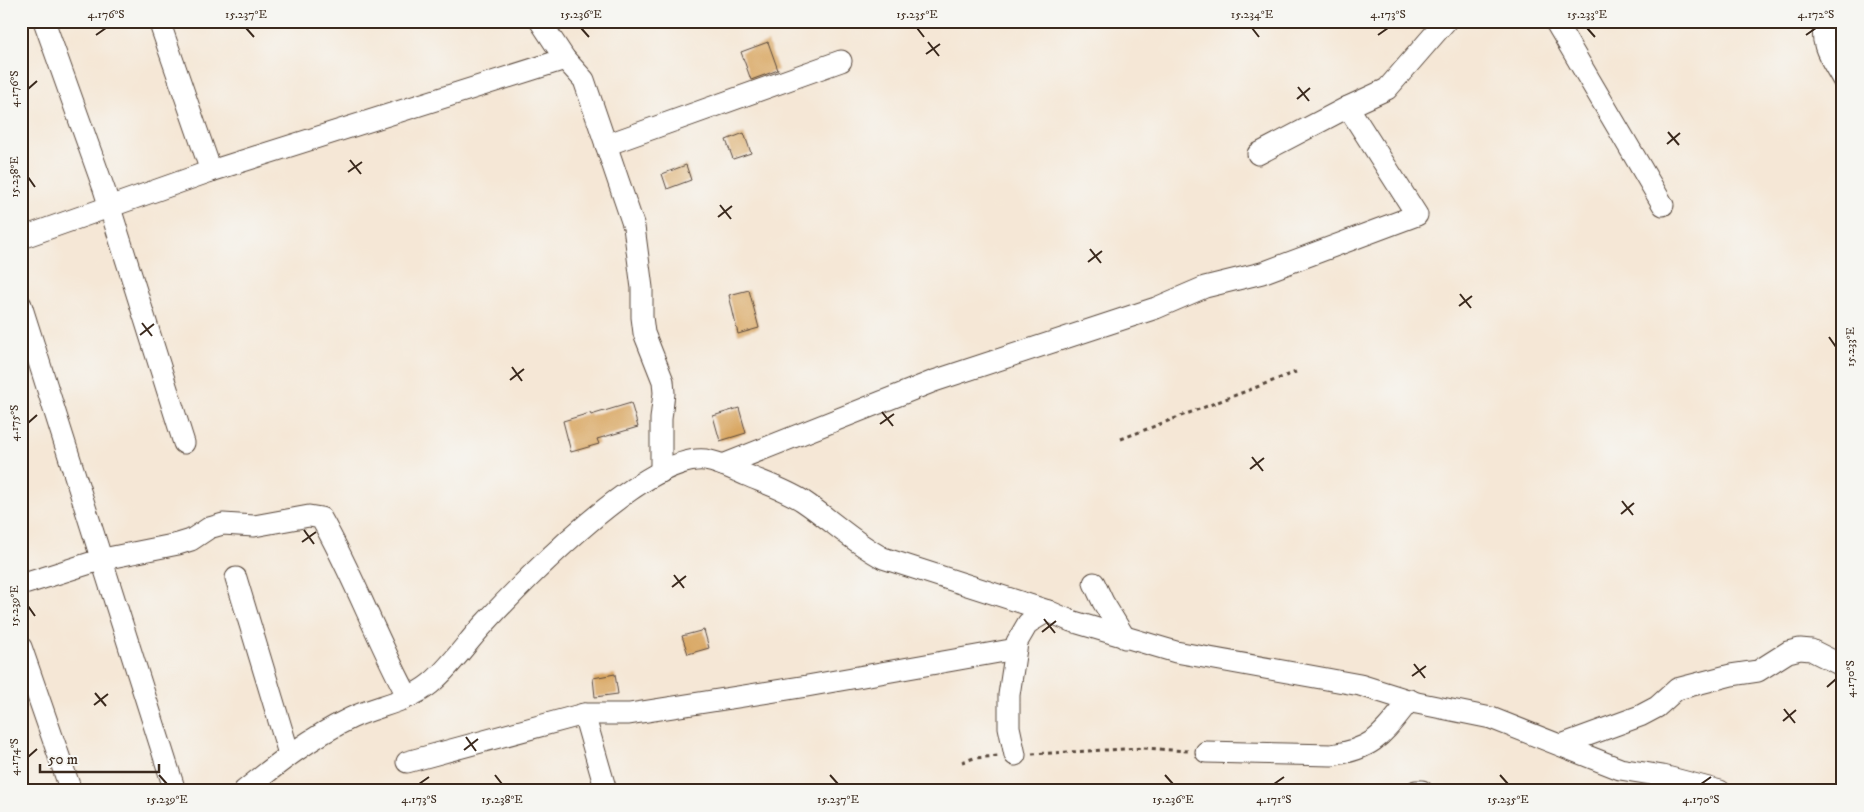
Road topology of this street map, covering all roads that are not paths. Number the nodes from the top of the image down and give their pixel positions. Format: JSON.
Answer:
{"nodes":[{"id":1,"x":44,"y":21,"type":"edge"},
{"id":2,"x":159,"y":21,"type":"edge"},
{"id":3,"x":540,"y":21,"type":"edge"},
{"id":4,"x":1446,"y":21,"type":"edge"},
{"id":5,"x":1555,"y":21,"type":"edge"},
{"id":6,"x":1826,"y":21,"type":"edge"},
{"id":7,"x":565,"y":59,"type":"junction"},
{"id":8,"x":841,"y":61,"type":"dead end"},
{"id":9,"x":1843,"y":80,"type":"edge"},
{"id":10,"x":1348,"y":107,"type":"junction"},
{"id":11,"x":606,"y":145,"type":"junction"},
{"id":12,"x":1258,"y":154,"type":"dead end"},
{"id":13,"x":211,"y":171,"type":"junction"},
{"id":14,"x":1663,"y":205,"type":"dead end"},
{"id":15,"x":110,"y":207,"type":"junction"},
{"id":16,"x":21,"y":238,"type":"edge"},
{"id":17,"x":21,"y":304,"type":"edge"},
{"id":18,"x":184,"y":443,"type":"dead end"},
{"id":19,"x":723,"y":465,"type":"junction"},
{"id":20,"x":661,"y":472,"type":"junction"},
{"id":21,"x":102,"y":559,"type":"junction"},
{"id":22,"x":236,"y":578,"type":"dead end"},
{"id":23,"x":1094,"y":582,"type":"dead end"},
{"id":24,"x":21,"y":585,"type":"edge"},
{"id":25,"x":1048,"y":611,"type":"junction"},
{"id":26,"x":1125,"y":638,"type":"junction"},
{"id":27,"x":21,"y":647,"type":"edge"},
{"id":28,"x":1016,"y":649,"type":"junction"},
{"id":29,"x":1843,"y":666,"type":"edge"},
{"id":30,"x":408,"y":697,"type":"junction"},
{"id":31,"x":1410,"y":700,"type":"junction"},
{"id":32,"x":584,"y":714,"type":"junction"},
{"id":33,"x":1562,"y":745,"type":"junction"},
{"id":34,"x":1206,"y":752,"type":"road end"},
{"id":35,"x":289,"y":754,"type":"junction"},
{"id":36,"x":1015,"y":755,"type":"road end"},
{"id":37,"x":407,"y":762,"type":"dead end"},
{"id":38,"x":71,"y":791,"type":"edge"},
{"id":39,"x":175,"y":791,"type":"edge"},
{"id":40,"x":244,"y":791,"type":"edge"},
{"id":41,"x":606,"y":791,"type":"edge"},
{"id":42,"x":1416,"y":791,"type":"edge"},
{"id":43,"x":1422,"y":791,"type":"edge"},
{"id":44,"x":1720,"y":791,"type":"edge"}],
"edges":[{"from":1,"to":15,"type":"street"},
{"from":2,"to":13,"type":"street"},
{"from":3,"to":7,"type":"street"},
{"from":4,"to":10,"type":"street"},
{"from":5,"to":14,"type":"street"},
{"from":6,"to":9,"type":"street"},
{"from":7,"to":11,"type":"street"},
{"from":7,"to":13,"type":"street"},
{"from":8,"to":11,"type":"street"},
{"from":10,"to":12,"type":"street"},
{"from":10,"to":19,"type":"street"},
{"from":11,"to":20,"type":"street"},
{"from":13,"to":15,"type":"street"},
{"from":15,"to":16,"type":"street"},
{"from":15,"to":18,"type":"street"},
{"from":17,"to":21,"type":"street"},
{"from":19,"to":20,"type":"street"},
{"from":19,"to":25,"type":"street"},
{"from":20,"to":30,"type":"street"},
{"from":21,"to":24,"type":"street"},
{"from":21,"to":30,"type":"street"},
{"from":21,"to":39,"type":"street"},
{"from":22,"to":35,"type":"street"},
{"from":23,"to":26,"type":"street"},
{"from":25,"to":26,"type":"street"},
{"from":25,"to":28,"type":"street"},
{"from":26,"to":31,"type":"street"},
{"from":27,"to":38,"type":"street"},
{"from":28,"to":32,"type":"street"},
{"from":28,"to":36,"type":"street"},
{"from":29,"to":33,"type":"street"},
{"from":30,"to":35,"type":"street"},
{"from":31,"to":33,"type":"street"},
{"from":31,"to":34,"type":"street"},
{"from":32,"to":37,"type":"street"},
{"from":32,"to":41,"type":"street"},
{"from":33,"to":44,"type":"street"},
{"from":35,"to":40,"type":"street"},
{"from":42,"to":43,"type":"street"}]}
